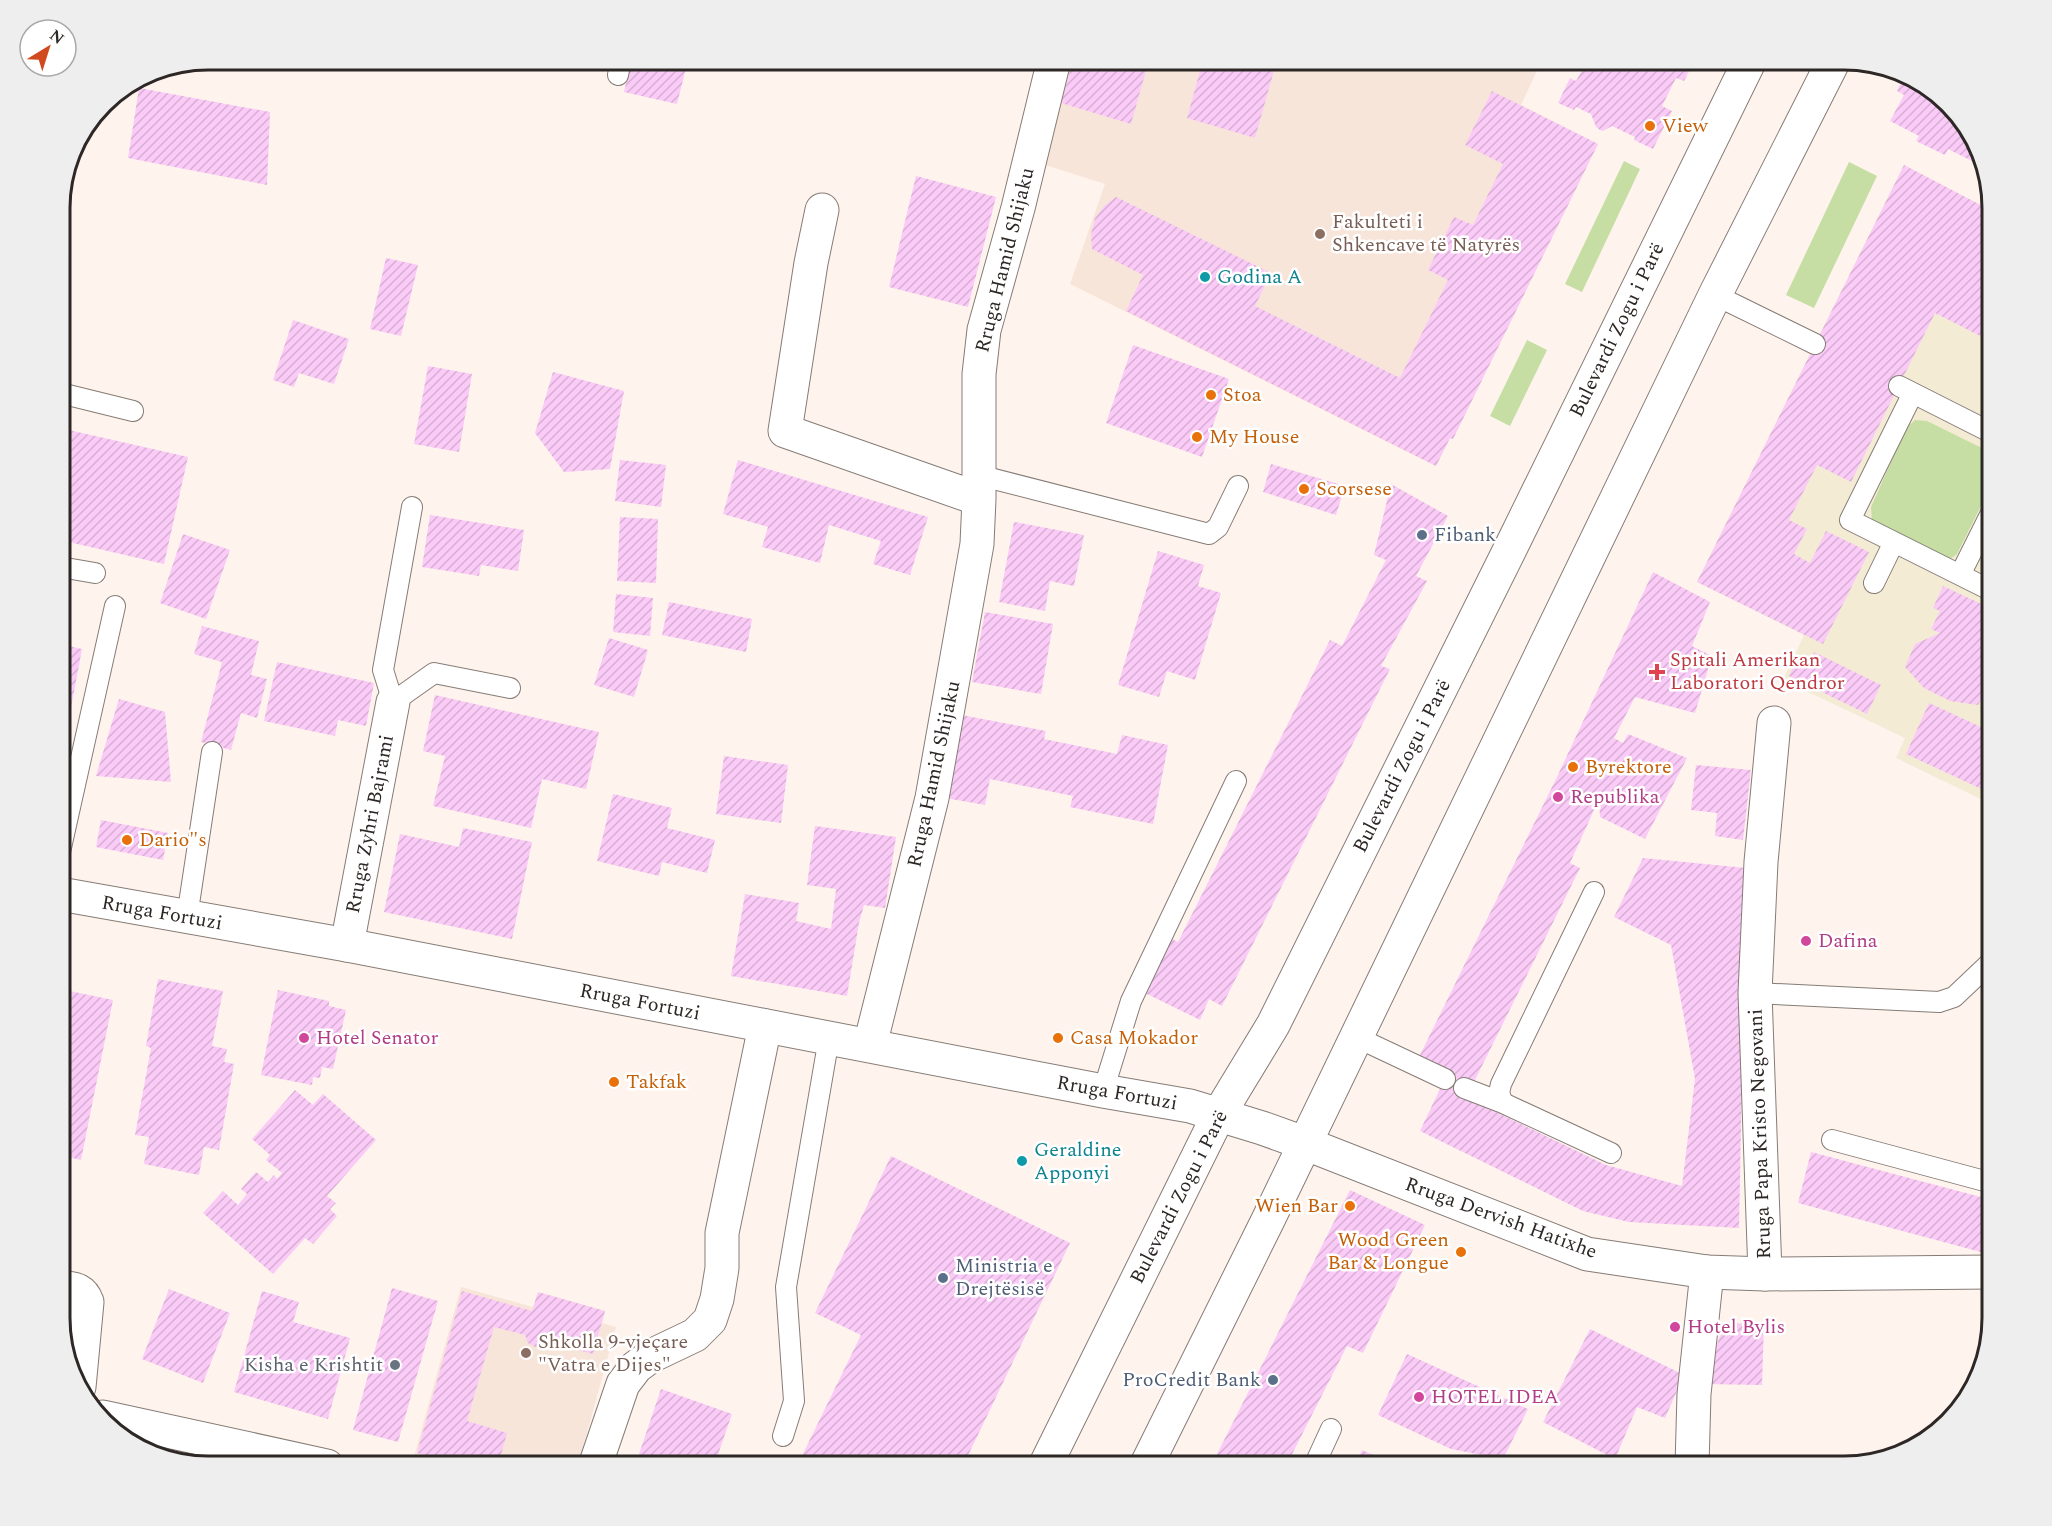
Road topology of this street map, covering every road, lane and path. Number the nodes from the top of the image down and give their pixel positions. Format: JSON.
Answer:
{"nodes":[{"id":1,"x":1051,"y":70,"type":"edge"},
{"id":2,"x":1745,"y":70,"type":"edge"},
{"id":3,"x":1829,"y":70,"type":"edge"},
{"id":4,"x":822,"y":210,"type":"dead end"},
{"id":5,"x":1715,"y":295,"type":"junction"},
{"id":6,"x":1815,"y":344,"type":"dead end"},
{"id":7,"x":71,"y":396,"type":"edge"},
{"id":8,"x":133,"y":411,"type":"dead end"},
{"id":9,"x":1982,"y":428,"type":"edge"},
{"id":10,"x":1238,"y":486,"type":"dead end"},
{"id":11,"x":979,"y":487,"type":"junction"},
{"id":12,"x":412,"y":507,"type":"dead end"},
{"id":13,"x":1982,"y":531,"type":"edge"},
{"id":14,"x":1894,"y":542,"type":"junction"},
{"id":15,"x":71,"y":569,"type":"edge"},
{"id":16,"x":95,"y":573,"type":"dead end"},
{"id":17,"x":1960,"y":575,"type":"junction"},
{"id":18,"x":1874,"y":583,"type":"dead end"},
{"id":19,"x":1982,"y":586,"type":"edge"},
{"id":20,"x":115,"y":606,"type":"dead end"},
{"id":21,"x":510,"y":688,"type":"dead end"},
{"id":22,"x":393,"y":702,"type":"junction"},
{"id":23,"x":1774,"y":723,"type":"dead end"},
{"id":24,"x":212,"y":752,"type":"dead end"},
{"id":25,"x":1236,"y":781,"type":"dead end"},
{"id":26,"x":71,"y":803,"type":"edge"},
{"id":27,"x":1594,"y":892,"type":"dead end"},
{"id":28,"x":71,"y":896,"type":"edge"},
{"id":29,"x":187,"y":917,"type":"junction"},
{"id":30,"x":347,"y":945,"type":"junction"},
{"id":31,"x":1982,"y":970,"type":"edge"},
{"id":32,"x":1755,"y":993,"type":"junction"},
{"id":33,"x":765,"y":1026,"type":"junction"},
{"id":34,"x":1356,"y":1037,"type":"junction"},
{"id":35,"x":829,"y":1038,"type":"junction"},
{"id":36,"x":870,"y":1046,"type":"junction"},
{"id":37,"x":1445,"y":1079,"type":"dead end"},
{"id":38,"x":1464,"y":1088,"type":"dead end"},
{"id":39,"x":1103,"y":1091,"type":"junction"},
{"id":40,"x":1503,"y":1103,"type":"junction"},
{"id":41,"x":1219,"y":1114,"type":"junction"},
{"id":42,"x":1832,"y":1140,"type":"dead end"},
{"id":43,"x":1304,"y":1143,"type":"junction"},
{"id":44,"x":1611,"y":1153,"type":"dead end"},
{"id":45,"x":1982,"y":1180,"type":"edge"},
{"id":46,"x":1707,"y":1272,"type":"junction"},
{"id":47,"x":1982,"y":1272,"type":"edge"},
{"id":48,"x":1765,"y":1274,"type":"junction"},
{"id":49,"x":71,"y":1289,"type":"edge"},
{"id":50,"x":80,"y":1367,"type":"edge"},
{"id":51,"x":117,"y":1420,"type":"edge"},
{"id":52,"x":1331,"y":1430,"type":"dead end"},
{"id":53,"x":783,"y":1437,"type":"dead end"},
{"id":54,"x":281,"y":1456,"type":"edge"},
{"id":55,"x":598,"y":1456,"type":"edge"},
{"id":56,"x":1050,"y":1456,"type":"edge"},
{"id":57,"x":1151,"y":1456,"type":"edge"},
{"id":58,"x":1319,"y":1456,"type":"edge"},
{"id":59,"x":1692,"y":1456,"type":"edge"}],
"edges":[{"from":1,"to":11,"type":"street","name":"Rruga Hamid Shijaku"},
{"from":2,"to":41,"type":"street","name":"Bulevardi Zogu i Parë"},
{"from":3,"to":5,"type":"street"},
{"from":4,"to":11,"type":"street"},
{"from":5,"to":6,"type":"lane"},
{"from":5,"to":34,"type":"street"},
{"from":7,"to":8,"type":"lane"},
{"from":9,"to":14,"type":"lane"},
{"from":10,"to":11,"type":"lane"},
{"from":11,"to":36,"type":"street","name":"Rruga Hamid Shijaku"},
{"from":12,"to":22,"type":"lane"},
{"from":13,"to":17,"type":"lane"},
{"from":14,"to":17,"type":"lane"},
{"from":14,"to":18,"type":"lane"},
{"from":15,"to":16,"type":"lane"},
{"from":17,"to":19,"type":"lane"},
{"from":20,"to":26,"type":"lane"},
{"from":21,"to":22,"type":"lane"},
{"from":22,"to":30,"type":"street","name":"Rruga Zyhri Bajrami"},
{"from":23,"to":32,"type":"street","name":"Rruga Papa Kristo Negovani"},
{"from":24,"to":29,"type":"lane"},
{"from":25,"to":39,"type":"lane"},
{"from":27,"to":40,"type":"lane"},
{"from":28,"to":29,"type":"street","name":"Rruga Fortuzi"},
{"from":29,"to":30,"type":"street","name":"Rruga Fortuzi"},
{"from":30,"to":33,"type":"street","name":"Rruga Fortuzi"},
{"from":31,"to":32,"type":"lane","name":"Rruga Papa Kristo Negovani"},
{"from":32,"to":48,"type":"street","name":"Rruga Papa Kristo Negovani"},
{"from":33,"to":35,"type":"street","name":"Rruga Fortuzi"},
{"from":33,"to":55,"type":"street"},
{"from":34,"to":37,"type":"lane"},
{"from":34,"to":43,"type":"street"},
{"from":35,"to":36,"type":"street","name":"Rruga Fortuzi"},
{"from":35,"to":53,"type":"lane"},
{"from":36,"to":39,"type":"street","name":"Rruga Fortuzi"},
{"from":38,"to":40,"type":"lane"},
{"from":39,"to":41,"type":"street","name":"Rruga Fortuzi"},
{"from":40,"to":44,"type":"lane"},
{"from":41,"to":43,"type":"street","name":"Rruga Fortuzi"},
{"from":41,"to":56,"type":"street","name":"Bulevardi Zogu i Parë"},
{"from":42,"to":45,"type":"lane"},
{"from":43,"to":46,"type":"street","name":"Rruga Dervish Hatixhe"},
{"from":43,"to":57,"type":"street"},
{"from":46,"to":48,"type":"street","name":"Rruga Dervish Hatixhe"},
{"from":46,"to":59,"type":"street"},
{"from":47,"to":48,"type":"street","name":"Rruga Dervish Hatixhe"},
{"from":49,"to":50,"type":"street"},
{"from":51,"to":54,"type":"street"},
{"from":52,"to":58,"type":"lane"}]}
